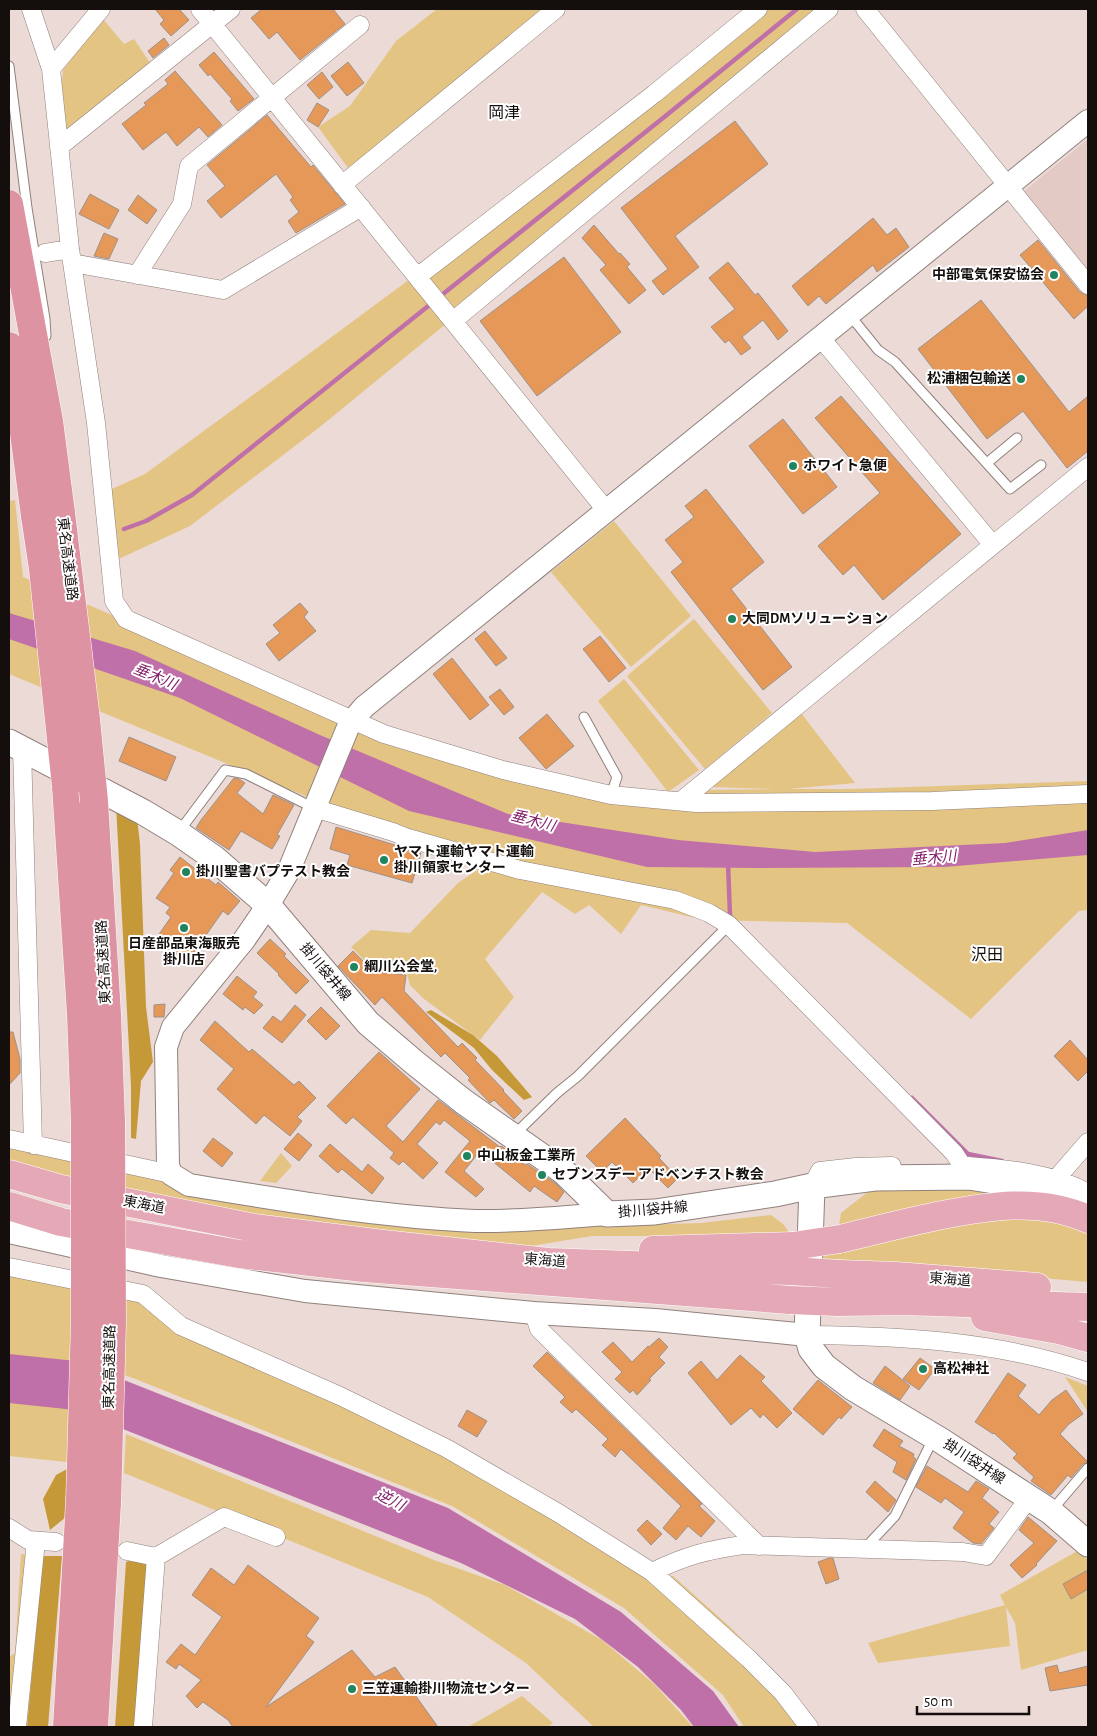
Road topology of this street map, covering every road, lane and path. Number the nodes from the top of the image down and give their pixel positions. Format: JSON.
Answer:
{"nodes":[{"id":1,"x":31,"y":9,"type":"edge"},
{"id":2,"x":101,"y":9,"type":"edge"},
{"id":3,"x":200,"y":9,"type":"edge"},
{"id":4,"x":231,"y":9,"type":"edge"},
{"id":5,"x":556,"y":9,"type":"edge"},
{"id":6,"x":758,"y":9,"type":"edge"},
{"id":7,"x":829,"y":9,"type":"edge"},
{"id":8,"x":865,"y":9,"type":"edge"},
{"id":9,"x":213,"y":24,"type":"junction"},
{"id":10,"x":360,"y":25,"type":"dead end"},
{"id":11,"x":9,"y":66,"type":"edge"},
{"id":12,"x":51,"y":69,"type":"junction"},
{"id":13,"x":271,"y":97,"type":"junction"},
{"id":14,"x":1088,"y":120,"type":"edge"},
{"id":15,"x":59,"y":147,"type":"junction"},
{"id":16,"x":342,"y":185,"type":"junction"},
{"id":17,"x":1008,"y":186,"type":"junction"},
{"id":18,"x":9,"y":204,"type":"edge"},
{"id":19,"x":361,"y":207,"type":"junction"},
{"id":20,"x":45,"y":253,"type":"dead end"},
{"id":21,"x":71,"y":256,"type":"junction"},
{"id":22,"x":137,"y":275,"type":"junction"},
{"id":23,"x":420,"y":280,"type":"junction"},
{"id":24,"x":1088,"y":285,"type":"edge"},
{"id":25,"x":849,"y":314,"type":"junction"},
{"id":26,"x":448,"y":316,"type":"junction"},
{"id":27,"x":820,"y":337,"type":"junction"},
{"id":28,"x":9,"y":346,"type":"edge"},
{"id":29,"x":9,"y":386,"type":"edge"},
{"id":30,"x":36,"y":424,"type":"junction"},
{"id":31,"x":1017,"y":438,"type":"dead end"},
{"id":32,"x":987,"y":463,"type":"junction"},
{"id":33,"x":1041,"y":465,"type":"dead end"},
{"id":34,"x":1088,"y":467,"type":"edge"},
{"id":35,"x":606,"y":510,"type":"junction"},
{"id":36,"x":48,"y":514,"type":"junction"},
{"id":37,"x":993,"y":545,"type":"junction"},
{"id":38,"x":584,"y":717,"type":"dead end"},
{"id":39,"x":351,"y":723,"type":"junction"},
{"id":40,"x":15,"y":745,"type":"edge"},
{"id":41,"x":1088,"y":794,"type":"edge"},
{"id":42,"x":611,"y":795,"type":"junction"},
{"id":43,"x":680,"y":801,"type":"junction"},
{"id":44,"x":316,"y":803,"type":"junction"},
{"id":45,"x":178,"y":833,"type":"junction"},
{"id":46,"x":268,"y":905,"type":"junction"},
{"id":47,"x":729,"y":925,"type":"junction"},
{"id":48,"x":98,"y":1122,"type":"junction"},
{"id":49,"x":512,"y":1137,"type":"junction"},
{"id":50,"x":9,"y":1139,"type":"edge"},
{"id":51,"x":1088,"y":1142,"type":"edge"},
{"id":52,"x":33,"y":1145,"type":"junction"},
{"id":53,"x":962,"y":1165,"type":"junction"},
{"id":54,"x":9,"y":1174,"type":"edge"},
{"id":55,"x":171,"y":1174,"type":"junction"},
{"id":56,"x":1055,"y":1180,"type":"junction"},
{"id":57,"x":812,"y":1186,"type":"junction"},
{"id":58,"x":1088,"y":1193,"type":"edge"},
{"id":59,"x":9,"y":1206,"type":"edge"},
{"id":60,"x":1088,"y":1207,"type":"edge"},
{"id":61,"x":607,"y":1214,"type":"junction"},
{"id":62,"x":1088,"y":1220,"type":"edge"},
{"id":63,"x":9,"y":1232,"type":"edge"},
{"id":64,"x":792,"y":1259,"type":"junction"},
{"id":65,"x":9,"y":1267,"type":"edge"},
{"id":66,"x":1088,"y":1291,"type":"edge"},
{"id":67,"x":905,"y":1301,"type":"junction"},
{"id":68,"x":1088,"y":1307,"type":"edge"},
{"id":69,"x":534,"y":1313,"type":"junction"},
{"id":70,"x":807,"y":1336,"type":"junction"},
{"id":71,"x":1088,"y":1338,"type":"edge"},
{"id":72,"x":1088,"y":1372,"type":"edge"},
{"id":73,"x":934,"y":1436,"type":"junction"},
{"id":74,"x":1088,"y":1468,"type":"edge"},
{"id":75,"x":1029,"y":1498,"type":"junction"},
{"id":76,"x":1050,"y":1512,"type":"junction"},
{"id":77,"x":9,"y":1528,"type":"edge"},
{"id":78,"x":276,"y":1537,"type":"dead end"},
{"id":79,"x":36,"y":1541,"type":"junction"},
{"id":80,"x":56,"y":1542,"type":"dead end"},
{"id":81,"x":1088,"y":1544,"type":"edge"},
{"id":82,"x":759,"y":1546,"type":"junction"},
{"id":83,"x":864,"y":1550,"type":"junction"},
{"id":84,"x":127,"y":1551,"type":"dead end"},
{"id":85,"x":156,"y":1557,"type":"junction"},
{"id":86,"x":652,"y":1572,"type":"junction"},
{"id":87,"x":17,"y":1727,"type":"edge"},
{"id":88,"x":67,"y":1727,"type":"edge"},
{"id":89,"x":94,"y":1727,"type":"edge"},
{"id":90,"x":143,"y":1727,"type":"edge"},
{"id":91,"x":809,"y":1727,"type":"edge"}],
"edges":[{"from":1,"to":12,"type":"street"},
{"from":2,"to":12,"type":"street"},
{"from":3,"to":9,"type":"street"},
{"from":4,"to":9,"type":"street"},
{"from":5,"to":16,"type":"street"},
{"from":6,"to":23,"type":"street"},
{"from":7,"to":26,"type":"street"},
{"from":8,"to":17,"type":"street"},
{"from":9,"to":13,"type":"street"},
{"from":9,"to":15,"type":"street"},
{"from":10,"to":13,"type":"street"},
{"from":11,"to":30,"type":"lane"},
{"from":12,"to":15,"type":"street"},
{"from":13,"to":16,"type":"street"},
{"from":13,"to":22,"type":"street"},
{"from":14,"to":17,"type":"street"},
{"from":15,"to":21,"type":"street"},
{"from":16,"to":19,"type":"street"},
{"from":17,"to":24,"type":"street"},
{"from":17,"to":25,"type":"street"},
{"from":18,"to":30,"type":"highway","name":"東名高速道路"},
{"from":19,"to":22,"type":"street"},
{"from":19,"to":23,"type":"street"},
{"from":20,"to":21,"type":"street"},
{"from":21,"to":22,"type":"street"},
{"from":21,"to":39,"type":"street"},
{"from":23,"to":26,"type":"street"},
{"from":25,"to":27,"type":"street"},
{"from":25,"to":32,"type":"lane"},
{"from":26,"to":35,"type":"street"},
{"from":27,"to":35,"type":"street"},
{"from":27,"to":37,"type":"street"},
{"from":28,"to":30,"type":"highway","name":"東名高速道路"},
{"from":29,"to":30,"type":"lane"},
{"from":30,"to":36,"type":"highway","name":"東名高速道路"},
{"from":31,"to":32,"type":"lane"},
{"from":32,"to":33,"type":"lane"},
{"from":34,"to":37,"type":"street"},
{"from":35,"to":39,"type":"street"},
{"from":36,"to":48,"type":"highway","name":"東名高速道路","bridge":true},
{"from":36,"to":48,"type":"highway","name":"東名高速道路","bridge":true},
{"from":37,"to":43,"type":"street"},
{"from":38,"to":42,"type":"lane"},
{"from":39,"to":42,"type":"street"},
{"from":39,"to":44,"type":"street"},
{"from":40,"to":45,"type":"main road","name":"掛川袋井線"},
{"from":40,"to":52,"type":"street"},
{"from":41,"to":43,"type":"street"},
{"from":42,"to":43,"type":"street"},
{"from":44,"to":45,"type":"lane"},
{"from":44,"to":46,"type":"street"},
{"from":44,"to":47,"type":"street"},
{"from":45,"to":46,"type":"main road","name":"掛川袋井線"},
{"from":46,"to":49,"type":"main road","name":"掛川袋井線"},
{"from":46,"to":55,"type":"street"},
{"from":47,"to":49,"type":"lane"},
{"from":47,"to":53,"type":"street"},
{"from":48,"to":88,"type":"highway","name":"東名高速道路","bridge":true},
{"from":48,"to":89,"type":"highway","name":"東名高速道路","bridge":true},
{"from":49,"to":61,"type":"main road","name":"掛川袋井線"},
{"from":50,"to":52,"type":"street"},
{"from":51,"to":56,"type":"street"},
{"from":52,"to":55,"type":"street"},
{"from":53,"to":56,"type":"street"},
{"from":53,"to":57,"type":"street"},
{"from":54,"to":64,"type":"highway","name":"東海道"},
{"from":55,"to":61,"type":"street"},
{"from":56,"to":58,"type":"street"},
{"from":57,"to":60,"type":"main road"},
{"from":57,"to":61,"type":"main road","name":"掛川袋井線"},
{"from":57,"to":70,"type":"main road","name":"掛川袋井線"},
{"from":59,"to":67,"type":"highway","name":"東海道","bridge":true},
{"from":62,"to":64,"type":"highway","bridge":true},
{"from":63,"to":69,"type":"street"},
{"from":64,"to":66,"type":"highway","name":"東海道","bridge":true},
{"from":65,"to":86,"type":"street"},
{"from":67,"to":68,"type":"highway","name":"東海道"},
{"from":67,"to":71,"type":"highway"},
{"from":69,"to":70,"type":"street"},
{"from":69,"to":82,"type":"street"},
{"from":70,"to":72,"type":"street"},
{"from":70,"to":73,"type":"main road","name":"掛川袋井線"},
{"from":73,"to":75,"type":"main road","name":"掛川袋井線"},
{"from":73,"to":83,"type":"lane"},
{"from":74,"to":76,"type":"lane"},
{"from":75,"to":76,"type":"main road","name":"掛川袋井線"},
{"from":75,"to":83,"type":"street"},
{"from":76,"to":81,"type":"main road","name":"掛川袋井線"},
{"from":77,"to":79,"type":"street"},
{"from":78,"to":85,"type":"street"},
{"from":79,"to":80,"type":"street"},
{"from":79,"to":87,"type":"street"},
{"from":82,"to":83,"type":"street"},
{"from":82,"to":86,"type":"street"},
{"from":84,"to":85,"type":"street"},
{"from":85,"to":90,"type":"street"},
{"from":86,"to":91,"type":"street"}]}
